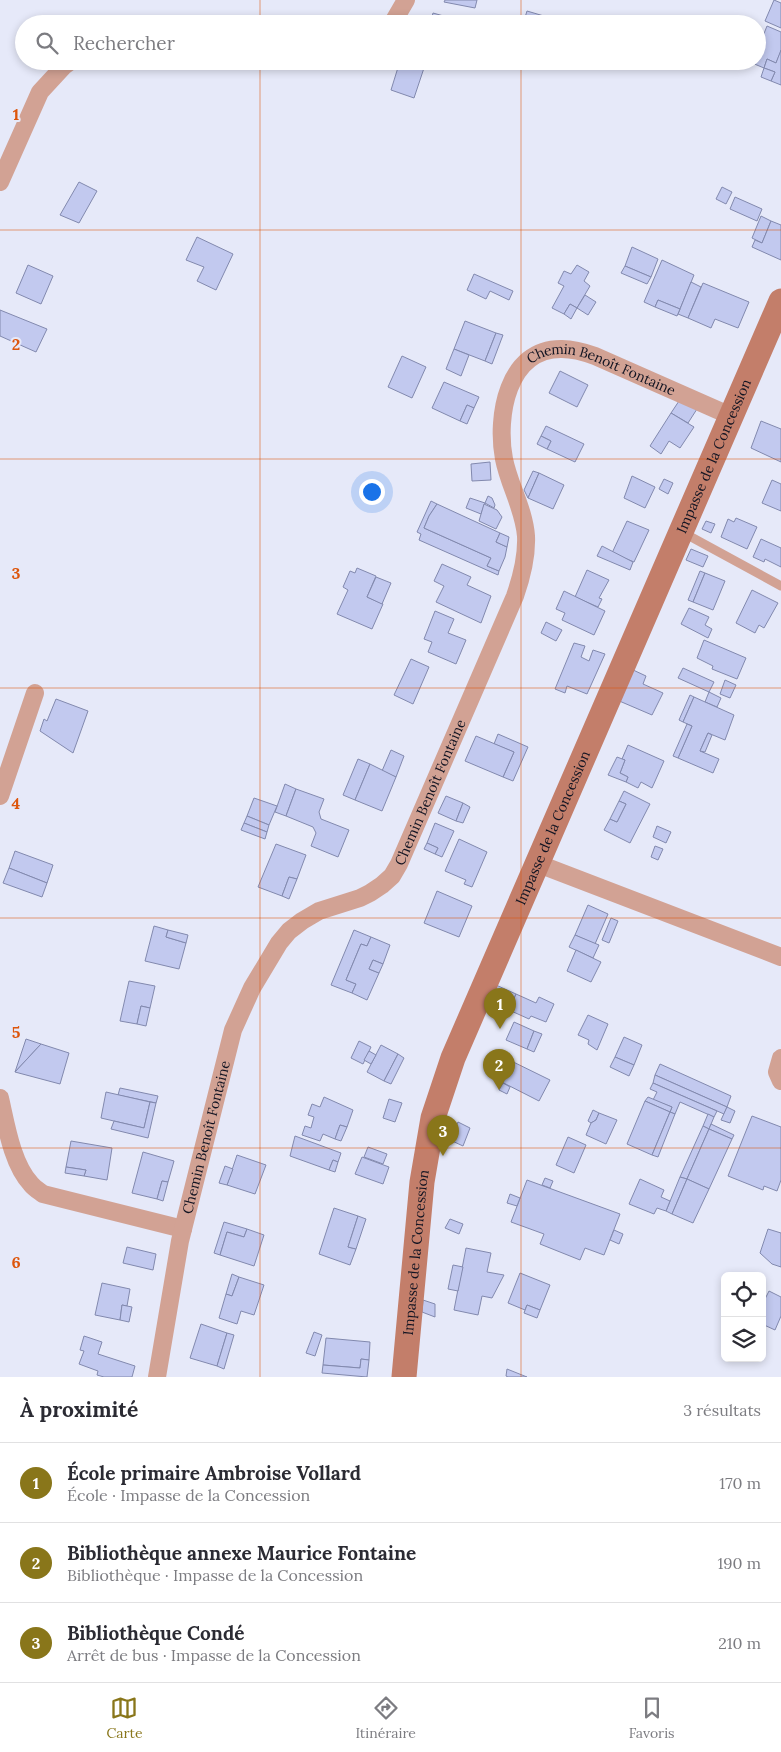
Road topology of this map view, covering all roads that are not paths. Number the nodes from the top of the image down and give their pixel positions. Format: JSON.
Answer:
{"nodes":[{"id":1,"x":406,"y":0,"type":"edge"},
{"id":2,"x":397,"y":15,"type":"edge"},
{"id":3,"x":60,"y":70,"type":"edge"},
{"id":4,"x":4,"y":165,"type":"edge"},
{"id":5,"x":0,"y":182,"type":"edge"},
{"id":6,"x":781,"y":301,"type":"edge"},
{"id":7,"x":731,"y":416,"type":"junction"},
{"id":8,"x":682,"y":532,"type":"junction"},
{"id":9,"x":781,"y":586,"type":"edge"},
{"id":10,"x":35,"y":693,"type":"dead end"},
{"id":11,"x":0,"y":796,"type":"edge"},
{"id":12,"x":536,"y":863,"type":"junction"},
{"id":13,"x":781,"y":957,"type":"edge"},
{"id":14,"x":781,"y":1058,"type":"edge"},
{"id":15,"x":781,"y":1081,"type":"edge"},
{"id":16,"x":0,"y":1098,"type":"edge"},
{"id":17,"x":183,"y":1230,"type":"junction"},
{"id":18,"x":157,"y":1377,"type":"edge"},
{"id":19,"x":404,"y":1377,"type":"edge"}],
"edges":[{"from":1,"to":2,"type":"street"},
{"from":3,"to":4,"type":"street"},
{"from":4,"to":5,"type":"street"},
{"from":6,"to":7,"type":"street","name":"Impasse de la Concession"},
{"from":7,"to":8,"type":"street","name":"Impasse de la Concession"},
{"from":7,"to":17,"type":"street","name":"Chemin Benoît Fontaine"},
{"from":8,"to":9,"type":"lane"},
{"from":8,"to":12,"type":"street","name":"Impasse de la Concession"},
{"from":10,"to":11,"type":"street"},
{"from":12,"to":13,"type":"street"},
{"from":12,"to":19,"type":"street","name":"Impasse de la Concession"},
{"from":14,"to":15,"type":"street"},
{"from":16,"to":17,"type":"street"},
{"from":17,"to":18,"type":"street","name":"Chemin Benoît Fontaine"}]}
